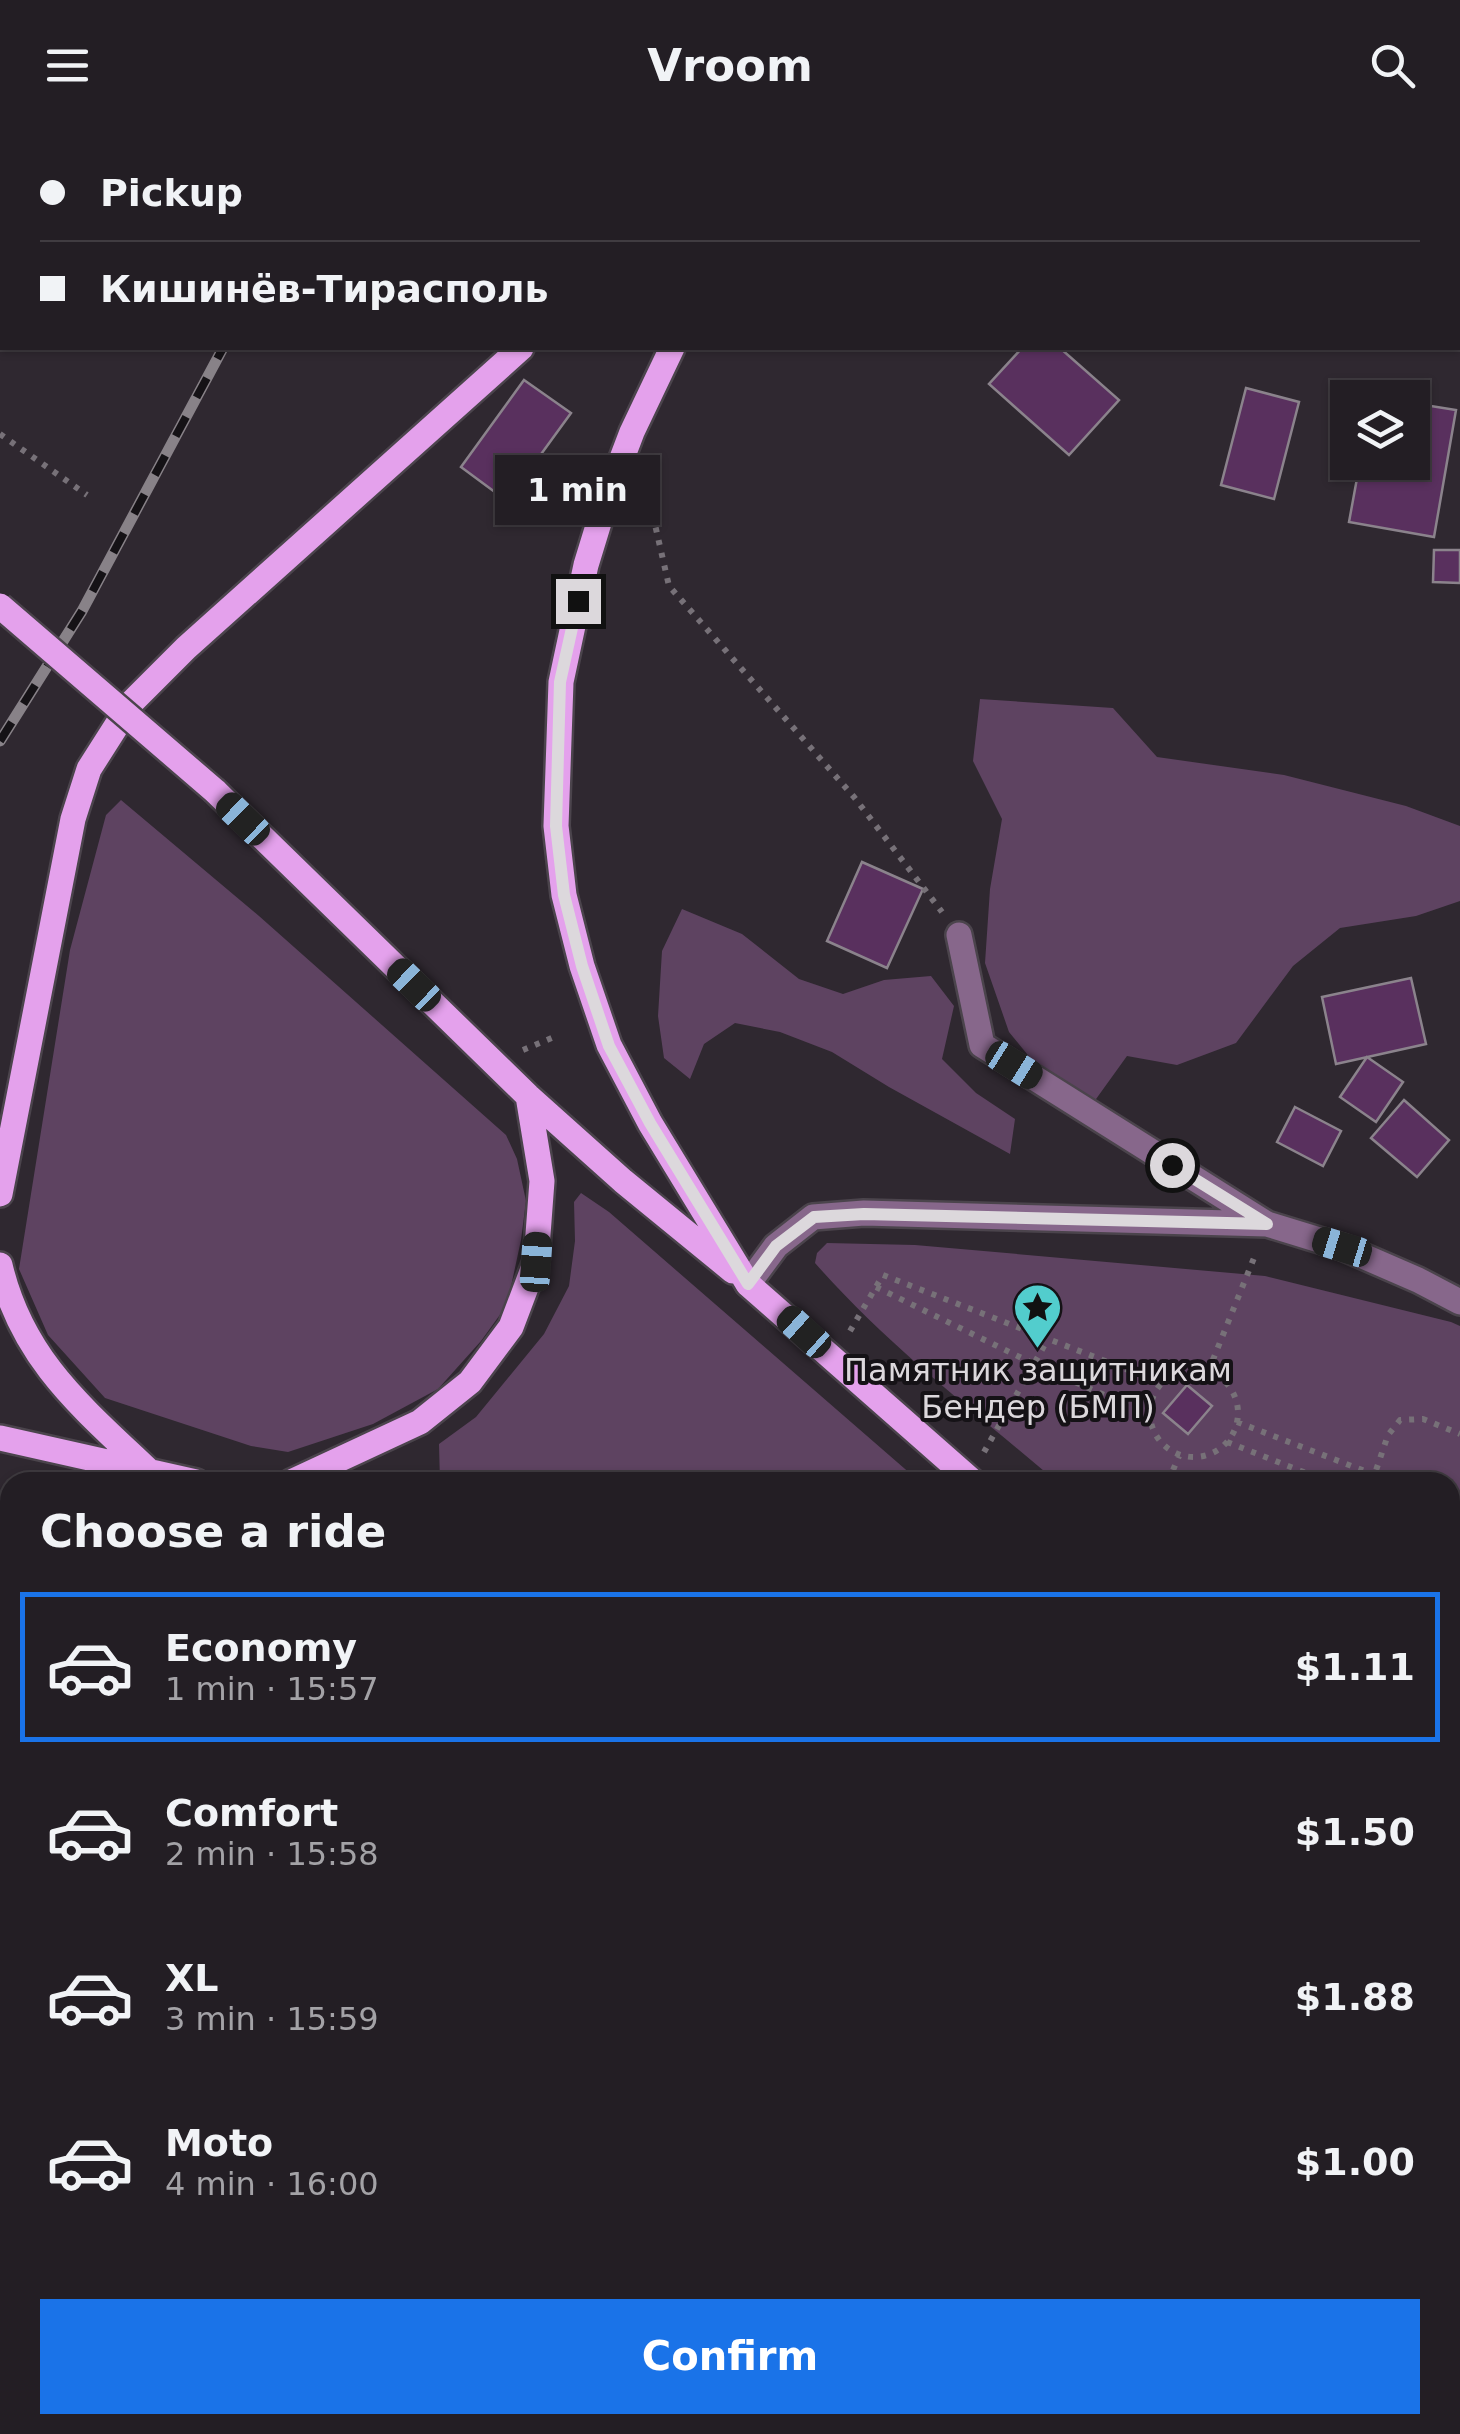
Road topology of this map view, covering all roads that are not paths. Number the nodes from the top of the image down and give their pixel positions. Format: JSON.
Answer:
{"nodes":[{"id":1,"x":519,"y":350,"type":"edge"},
{"id":2,"x":671,"y":350,"type":"edge"},
{"id":3,"x":0,"y":606,"type":"edge"},
{"id":4,"x":959,"y":935,"type":"road end"},
{"id":5,"x":528,"y":1096,"type":"junction"},
{"id":6,"x":0,"y":1194,"type":"edge"},
{"id":7,"x":1267,"y":1224,"type":"junction"},
{"id":8,"x":0,"y":1265,"type":"edge"},
{"id":9,"x":748,"y":1284,"type":"junction"},
{"id":10,"x":1460,"y":1302,"type":"edge"},
{"id":11,"x":0,"y":1438,"type":"edge"},
{"id":12,"x":143,"y":1472,"type":"edge"},
{"id":13,"x":149,"y":1472,"type":"edge"},
{"id":14,"x":312,"y":1472,"type":"edge"},
{"id":15,"x":961,"y":1472,"type":"edge"}],
"edges":[{"from":1,"to":6,"type":"main road"},
{"from":2,"to":9,"type":"main road"},
{"from":3,"to":5,"type":"main road","bridge":true},
{"from":4,"to":7,"type":"street"},
{"from":5,"to":9,"type":"main road"},
{"from":5,"to":14,"type":"main road"},
{"from":7,"to":9,"type":"street"},
{"from":7,"to":10,"type":"street"},
{"from":8,"to":13,"type":"main road"},
{"from":9,"to":15,"type":"main road"},
{"from":11,"to":12,"type":"main road"}]}
